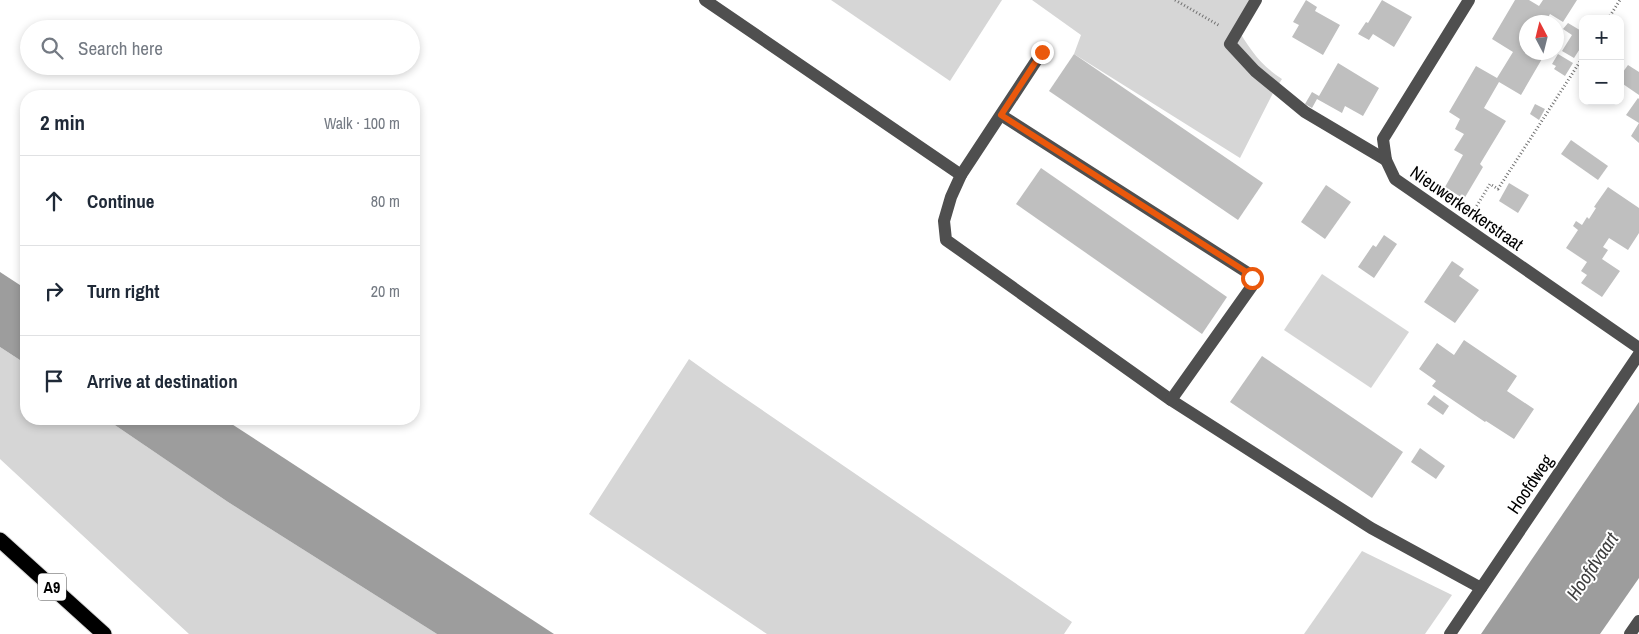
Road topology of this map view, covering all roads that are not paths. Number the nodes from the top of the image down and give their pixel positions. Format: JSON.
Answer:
{"nodes":[{"id":1,"x":705,"y":0,"type":"edge"},
{"id":2,"x":1256,"y":0,"type":"edge"},
{"id":3,"x":1469,"y":0,"type":"edge"},
{"id":4,"x":1042,"y":52,"type":"dead end"},
{"id":5,"x":1001,"y":115,"type":"junction"},
{"id":6,"x":1386,"y":160,"type":"junction"},
{"id":7,"x":961,"y":175,"type":"junction"},
{"id":8,"x":1639,"y":348,"type":"edge"},
{"id":9,"x":1639,"y":354,"type":"edge"},
{"id":10,"x":1170,"y":400,"type":"junction"},
{"id":11,"x":0,"y":540,"type":"edge"},
{"id":12,"x":1481,"y":588,"type":"junction"},
{"id":13,"x":1639,"y":621,"type":"edge"},
{"id":14,"x":104,"y":634,"type":"edge"},
{"id":15,"x":1450,"y":634,"type":"edge"},
{"id":16,"x":1630,"y":634,"type":"edge"}],
"edges":[{"from":1,"to":7,"type":"street"},
{"from":2,"to":6,"type":"street"},
{"from":3,"to":6,"type":"street","name":"Nieuwerkerkerstraat"},
{"from":4,"to":5,"type":"street"},
{"from":5,"to":7,"type":"street"},
{"from":5,"to":10,"type":"street"},
{"from":6,"to":8,"type":"street","name":"Nieuwerkerkerstraat"},
{"from":7,"to":10,"type":"street"},
{"from":9,"to":12,"type":"street","name":"Hoofdweg"},
{"from":10,"to":12,"type":"street"},
{"from":11,"to":14,"type":"highway","number":"A9"},
{"from":12,"to":15,"type":"street","name":"Hoofdweg"},
{"from":13,"to":16,"type":"street"}]}
